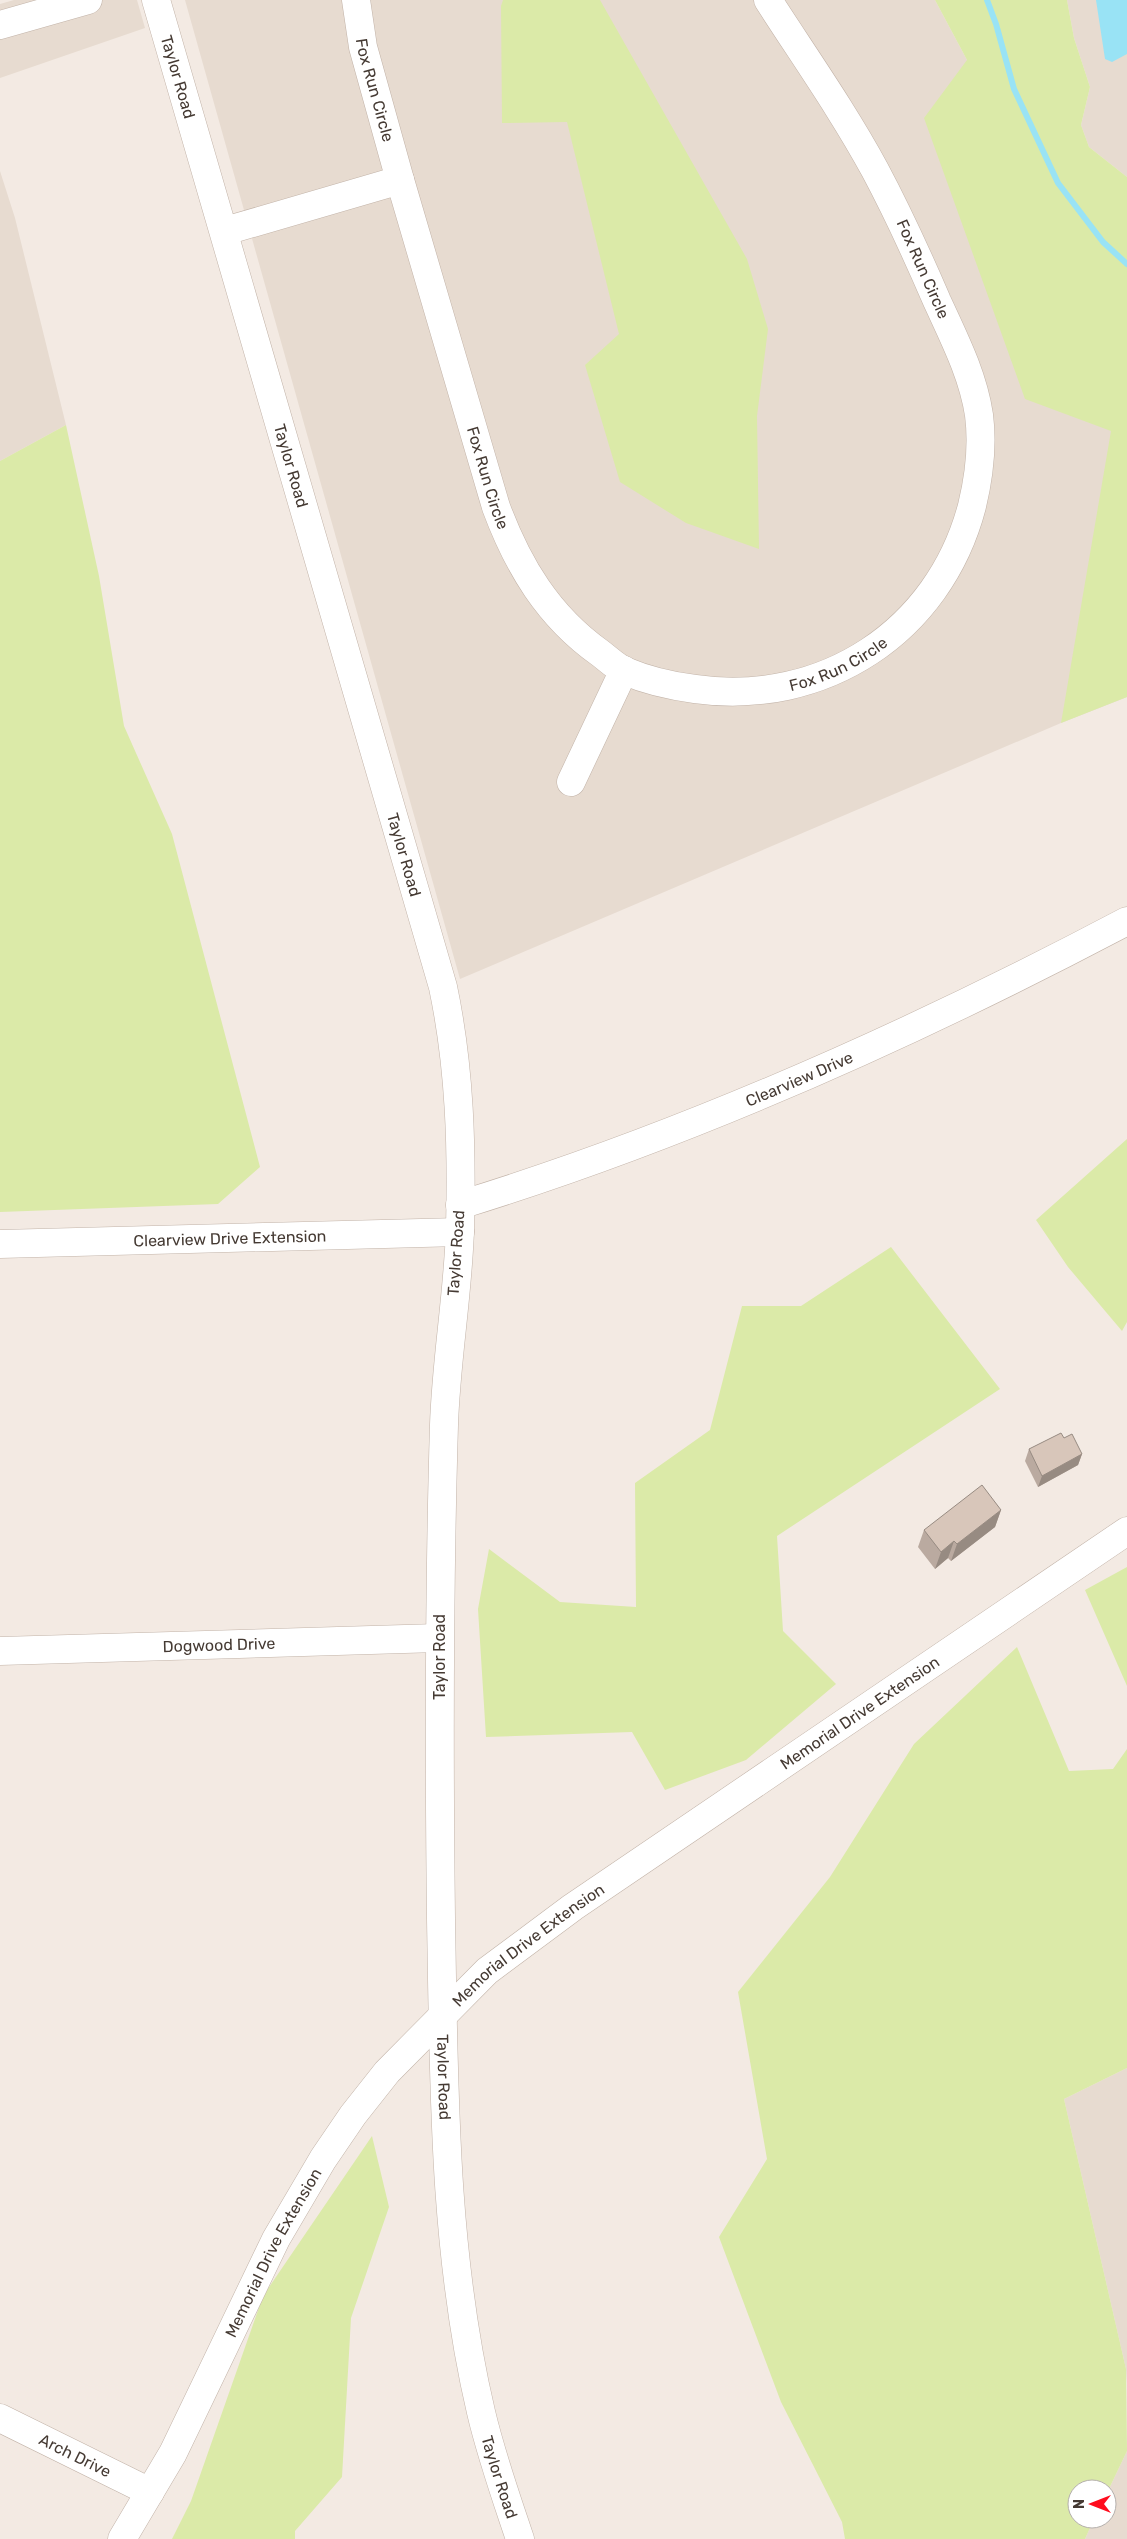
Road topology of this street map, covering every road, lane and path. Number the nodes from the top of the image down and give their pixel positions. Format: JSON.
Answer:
{"nodes":[{"id":1,"x":88,"y":0,"type":"edge"},
{"id":2,"x":156,"y":0,"type":"edge"},
{"id":3,"x":356,"y":0,"type":"edge"},
{"id":4,"x":768,"y":0,"type":"edge"},
{"id":5,"x":0,"y":25,"type":"edge"},
{"id":6,"x":400,"y":180,"type":"junction"},
{"id":7,"x":225,"y":231,"type":"junction"},
{"id":8,"x":624,"y":670,"type":"junction"},
{"id":9,"x":571,"y":782,"type":"dead end"},
{"id":10,"x":1127,"y":921,"type":"edge"},
{"id":11,"x":460,"y":1205,"type":"junction"},
{"id":12,"x":460,"y":1232,"type":"junction"},
{"id":13,"x":0,"y":1244,"type":"edge"},
{"id":14,"x":1127,"y":1531,"type":"edge"},
{"id":15,"x":438,"y":1638,"type":"junction"},
{"id":16,"x":0,"y":1651,"type":"edge"},
{"id":17,"x":443,"y":2015,"type":"junction"},
{"id":18,"x":0,"y":2418,"type":"edge"},
{"id":19,"x":150,"y":2492,"type":"junction"},
{"id":20,"x":122,"y":2539,"type":"edge"},
{"id":21,"x":520,"y":2539,"type":"edge"}],
"edges":[{"from":1,"to":5,"type":"street"},
{"from":2,"to":7,"type":"street","name":"Taylor Road"},
{"from":3,"to":6,"type":"street","name":"Fox Run Circle"},
{"from":4,"to":8,"type":"street","name":"Fox Run Circle"},
{"from":6,"to":7,"type":"street"},
{"from":6,"to":8,"type":"street","name":"Fox Run Circle"},
{"from":7,"to":11,"type":"street","name":"Taylor Road"},
{"from":8,"to":9,"type":"street"},
{"from":10,"to":11,"type":"street","name":"Clearview Drive"},
{"from":11,"to":12,"type":"street","name":"Taylor Road"},
{"from":12,"to":13,"type":"street","name":"Clearview Drive Extension"},
{"from":12,"to":15,"type":"street","name":"Taylor Road"},
{"from":14,"to":17,"type":"street","name":"Memorial Drive Extension"},
{"from":15,"to":16,"type":"street","name":"Dogwood Drive"},
{"from":15,"to":17,"type":"street","name":"Taylor Road"},
{"from":17,"to":19,"type":"street","name":"Memorial Drive Extension"},
{"from":17,"to":21,"type":"street","name":"Taylor Road"},
{"from":18,"to":19,"type":"street","name":"Arch Drive"},
{"from":19,"to":20,"type":"street","name":"Memorial Drive Extension"}]}
